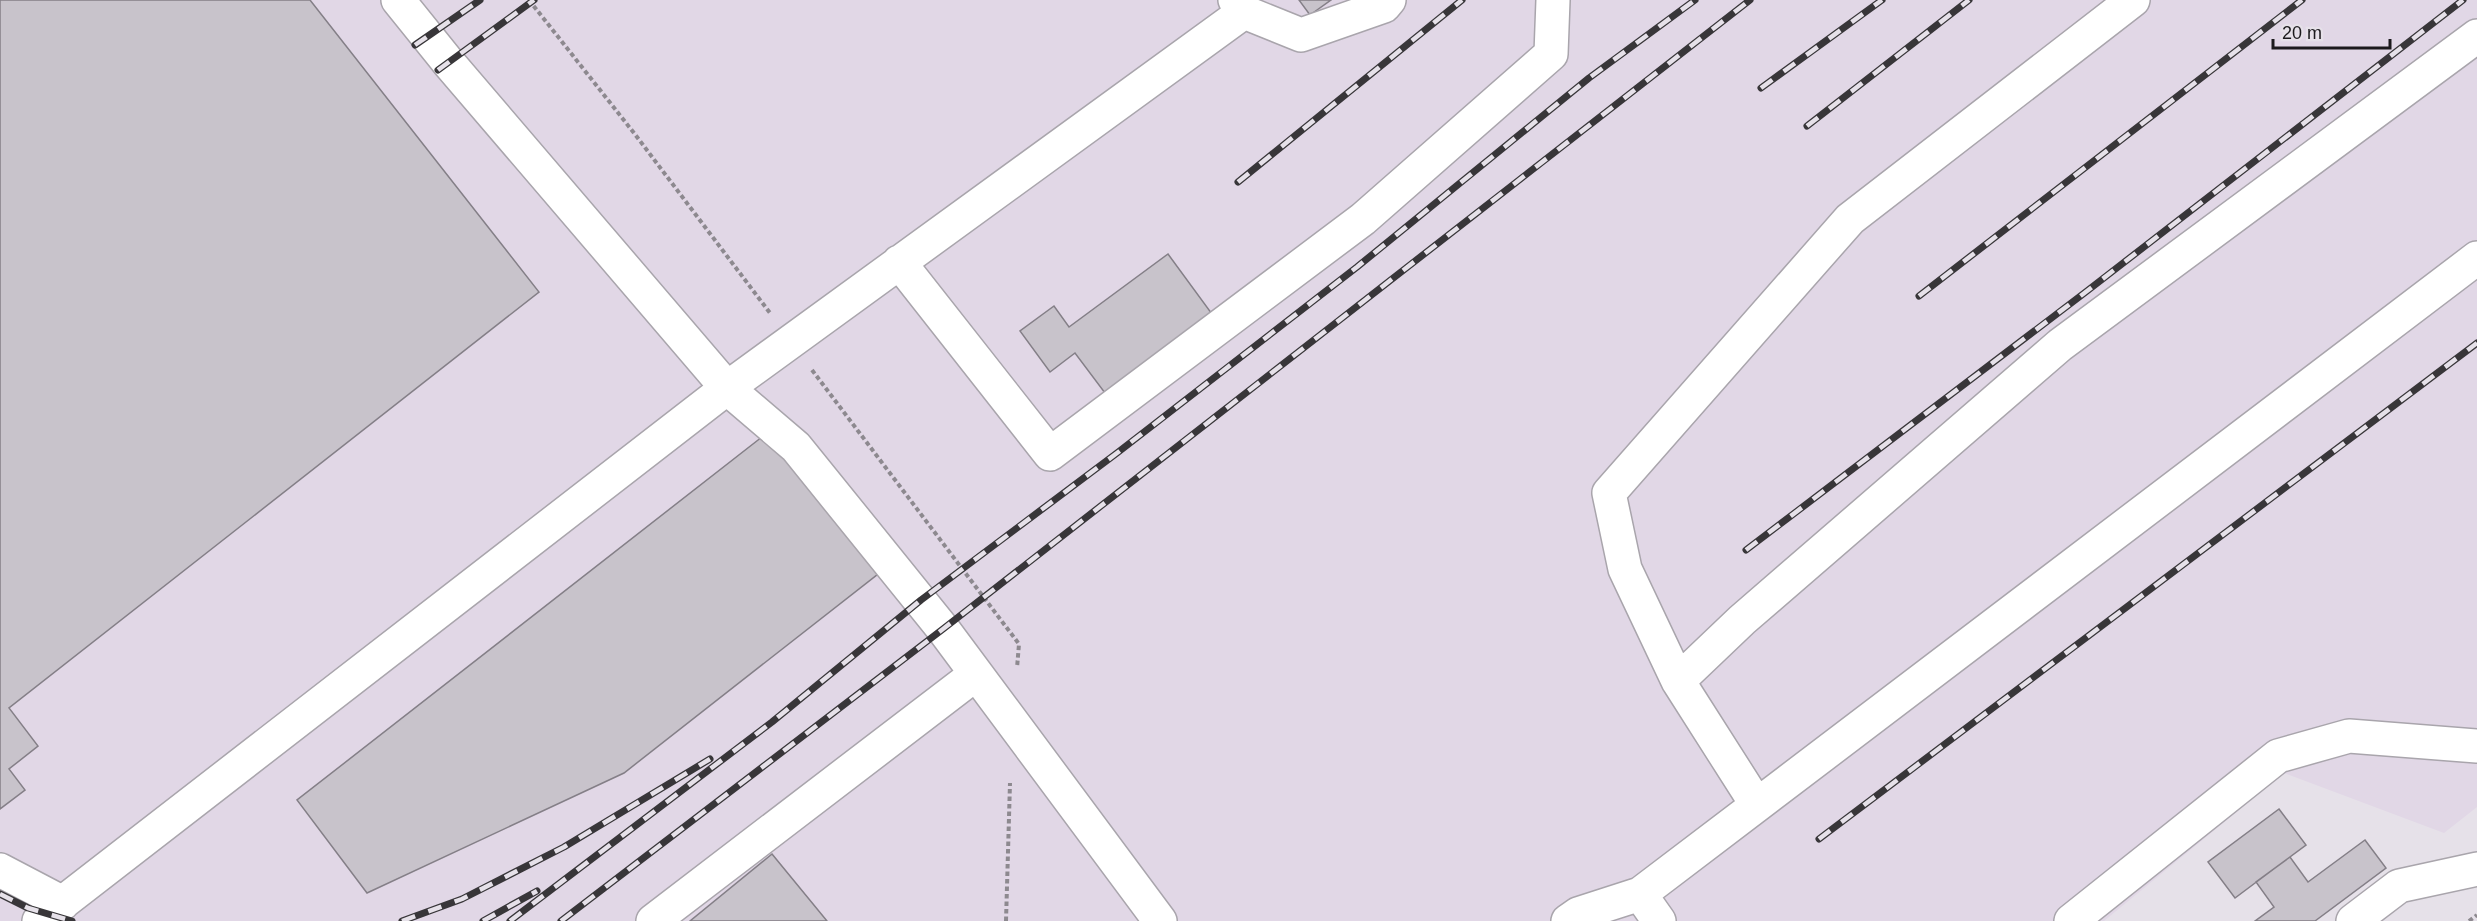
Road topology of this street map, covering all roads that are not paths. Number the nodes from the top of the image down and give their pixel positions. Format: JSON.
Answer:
{"nodes":[{"id":1,"x":398,"y":0,"type":"edge"},
{"id":2,"x":1389,"y":0,"type":"edge"},
{"id":3,"x":1553,"y":0,"type":"edge"},
{"id":4,"x":2133,"y":0,"type":"edge"},
{"id":5,"x":1240,"y":6,"type":"edge"},
{"id":6,"x":2477,"y":36,"type":"edge"},
{"id":7,"x":2477,"y":258,"type":"edge"},
{"id":8,"x":899,"y":262,"type":"junction"},
{"id":9,"x":727,"y":388,"type":"junction"},
{"id":10,"x":976,"y":674,"type":"junction"},
{"id":11,"x":1678,"y":681,"type":"junction"},
{"id":12,"x":2477,"y":746,"type":"edge"},
{"id":13,"x":1757,"y":805,"type":"junction"},
{"id":14,"x":0,"y":870,"type":"edge"},
{"id":15,"x":2477,"y":870,"type":"edge"},
{"id":16,"x":1640,"y":894,"type":"junction"},
{"id":17,"x":51,"y":912,"type":"edge"},
{"id":18,"x":653,"y":921,"type":"edge"},
{"id":19,"x":1160,"y":921,"type":"edge"},
{"id":20,"x":1568,"y":921,"type":"edge"},
{"id":21,"x":1659,"y":921,"type":"edge"},
{"id":22,"x":2071,"y":921,"type":"edge"},
{"id":23,"x":2353,"y":921,"type":"edge"}],
"edges":[{"from":1,"to":9,"type":"lane"},
{"from":2,"to":5,"type":"lane"},
{"from":3,"to":8,"type":"lane"},
{"from":4,"to":11,"type":"lane"},
{"from":5,"to":8,"type":"lane"},
{"from":6,"to":11,"type":"lane"},
{"from":7,"to":13,"type":"lane"},
{"from":8,"to":9,"type":"lane"},
{"from":9,"to":10,"type":"lane"},
{"from":9,"to":17,"type":"lane"},
{"from":10,"to":18,"type":"lane"},
{"from":10,"to":19,"type":"lane"},
{"from":11,"to":13,"type":"lane"},
{"from":12,"to":22,"type":"lane"},
{"from":13,"to":16,"type":"lane"},
{"from":14,"to":17,"type":"lane"},
{"from":15,"to":23,"type":"lane"},
{"from":16,"to":20,"type":"lane"},
{"from":16,"to":21,"type":"lane"}]}
